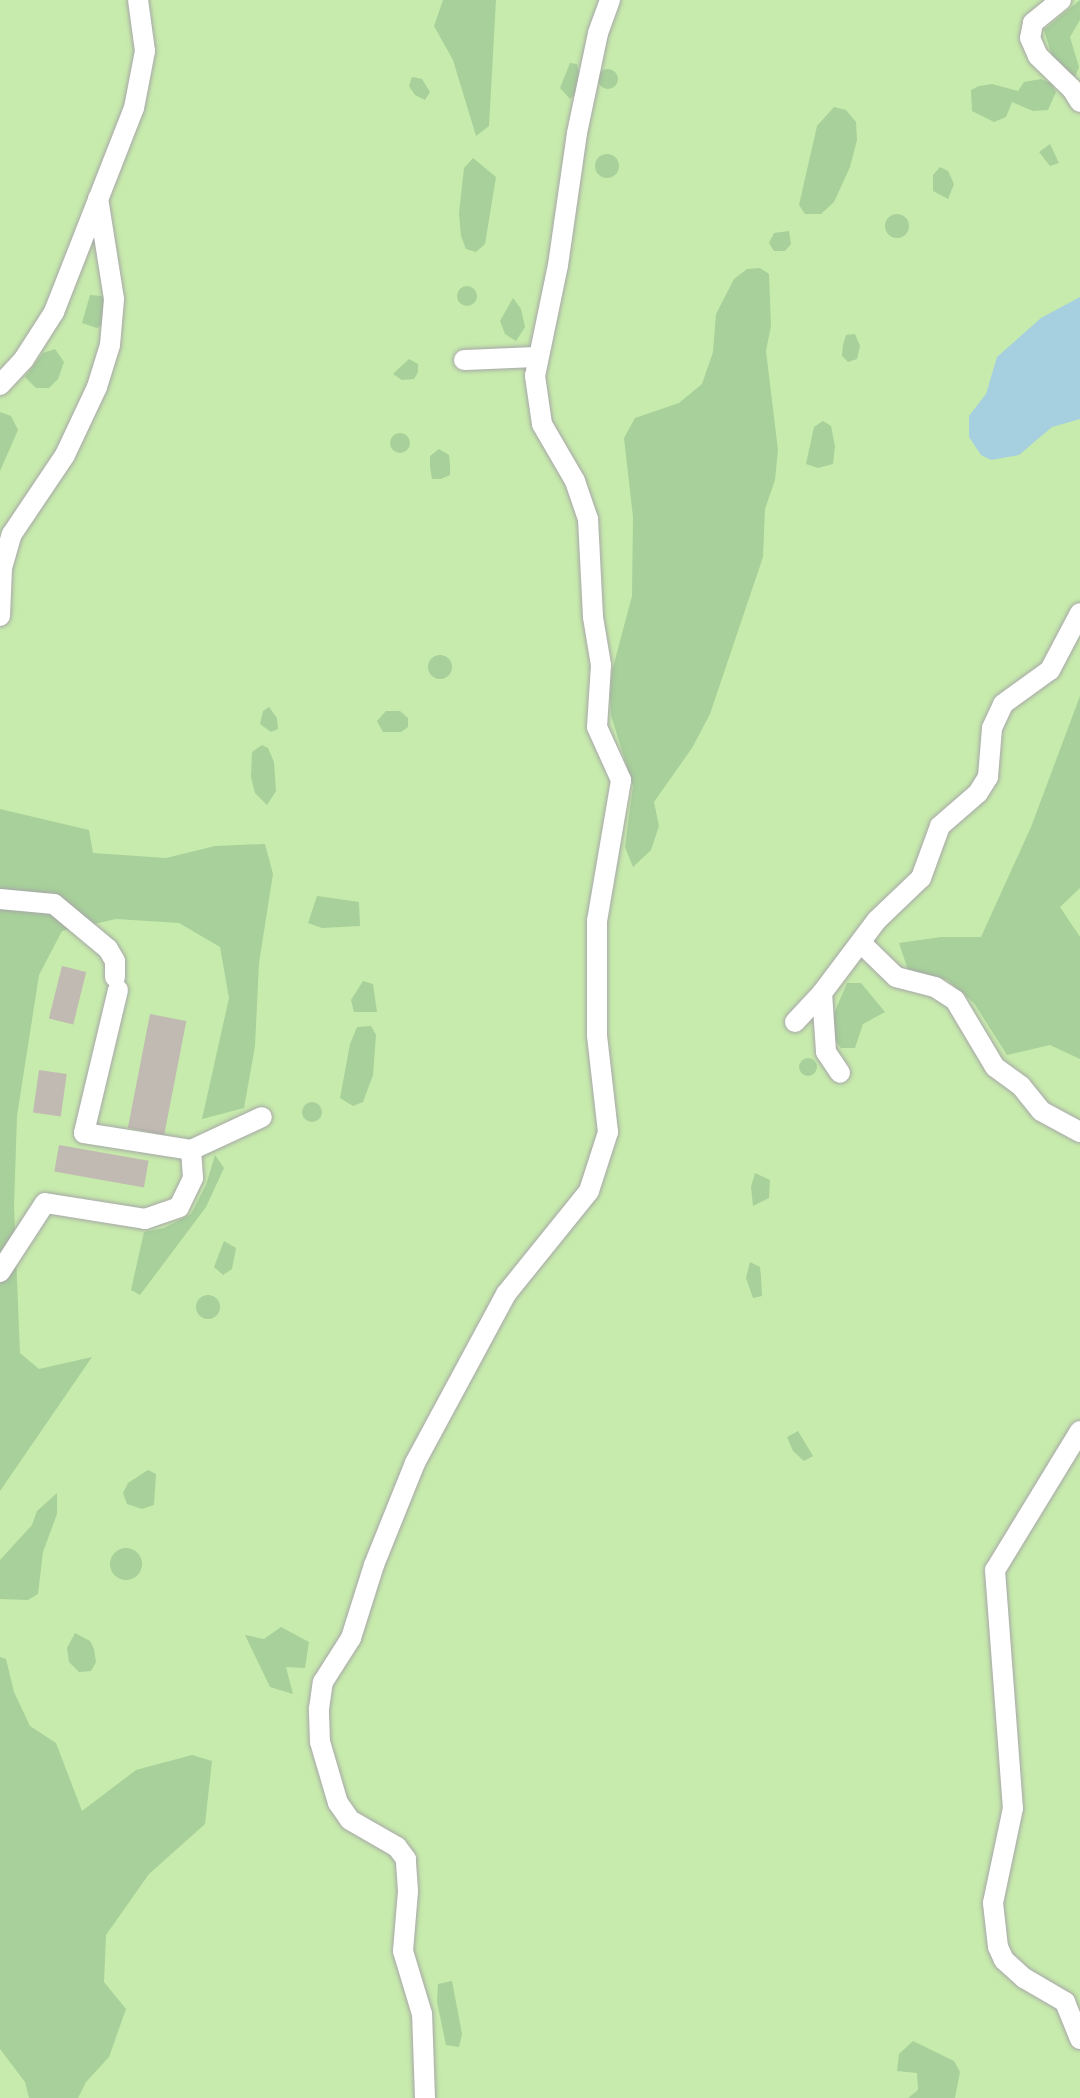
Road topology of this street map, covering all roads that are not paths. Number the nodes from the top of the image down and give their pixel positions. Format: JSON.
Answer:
{"nodes":[{"id":1,"x":138,"y":0,"type":"edge"},
{"id":2,"x":610,"y":0,"type":"edge"},
{"id":3,"x":1061,"y":0,"type":"edge"},
{"id":4,"x":1080,"y":102,"type":"edge"},
{"id":5,"x":98,"y":198,"type":"junction"},
{"id":6,"x":537,"y":357,"type":"junction"},
{"id":7,"x":464,"y":360,"type":"dead end"},
{"id":8,"x":0,"y":385,"type":"edge"},
{"id":9,"x":1080,"y":613,"type":"edge"},
{"id":10,"x":0,"y":616,"type":"edge"},
{"id":11,"x":0,"y":899,"type":"edge"},
{"id":12,"x":861,"y":943,"type":"junction"},
{"id":13,"x":822,"y":993,"type":"junction"},
{"id":14,"x":795,"y":1022,"type":"dead end"},
{"id":15,"x":840,"y":1073,"type":"dead end"},
{"id":16,"x":262,"y":1117,"type":"dead end"},
{"id":17,"x":1080,"y":1132,"type":"edge"},
{"id":18,"x":191,"y":1150,"type":"junction"},
{"id":19,"x":0,"y":1272,"type":"edge"},
{"id":20,"x":1080,"y":1431,"type":"edge"},
{"id":21,"x":1080,"y":2039,"type":"edge"},
{"id":22,"x":425,"y":2098,"type":"edge"}],
"edges":[{"from":1,"to":5,"type":"lane"},
{"from":2,"to":6,"type":"lane"},
{"from":3,"to":4,"type":"lane"},
{"from":5,"to":8,"type":"lane"},
{"from":5,"to":10,"type":"lane"},
{"from":6,"to":7,"type":"lane"},
{"from":6,"to":22,"type":"lane"},
{"from":9,"to":12,"type":"lane"},
{"from":11,"to":18,"type":"lane"},
{"from":12,"to":13,"type":"lane"},
{"from":12,"to":17,"type":"lane"},
{"from":13,"to":14,"type":"lane"},
{"from":13,"to":15,"type":"lane"},
{"from":16,"to":18,"type":"lane"},
{"from":18,"to":19,"type":"lane"},
{"from":20,"to":21,"type":"lane"}]}
